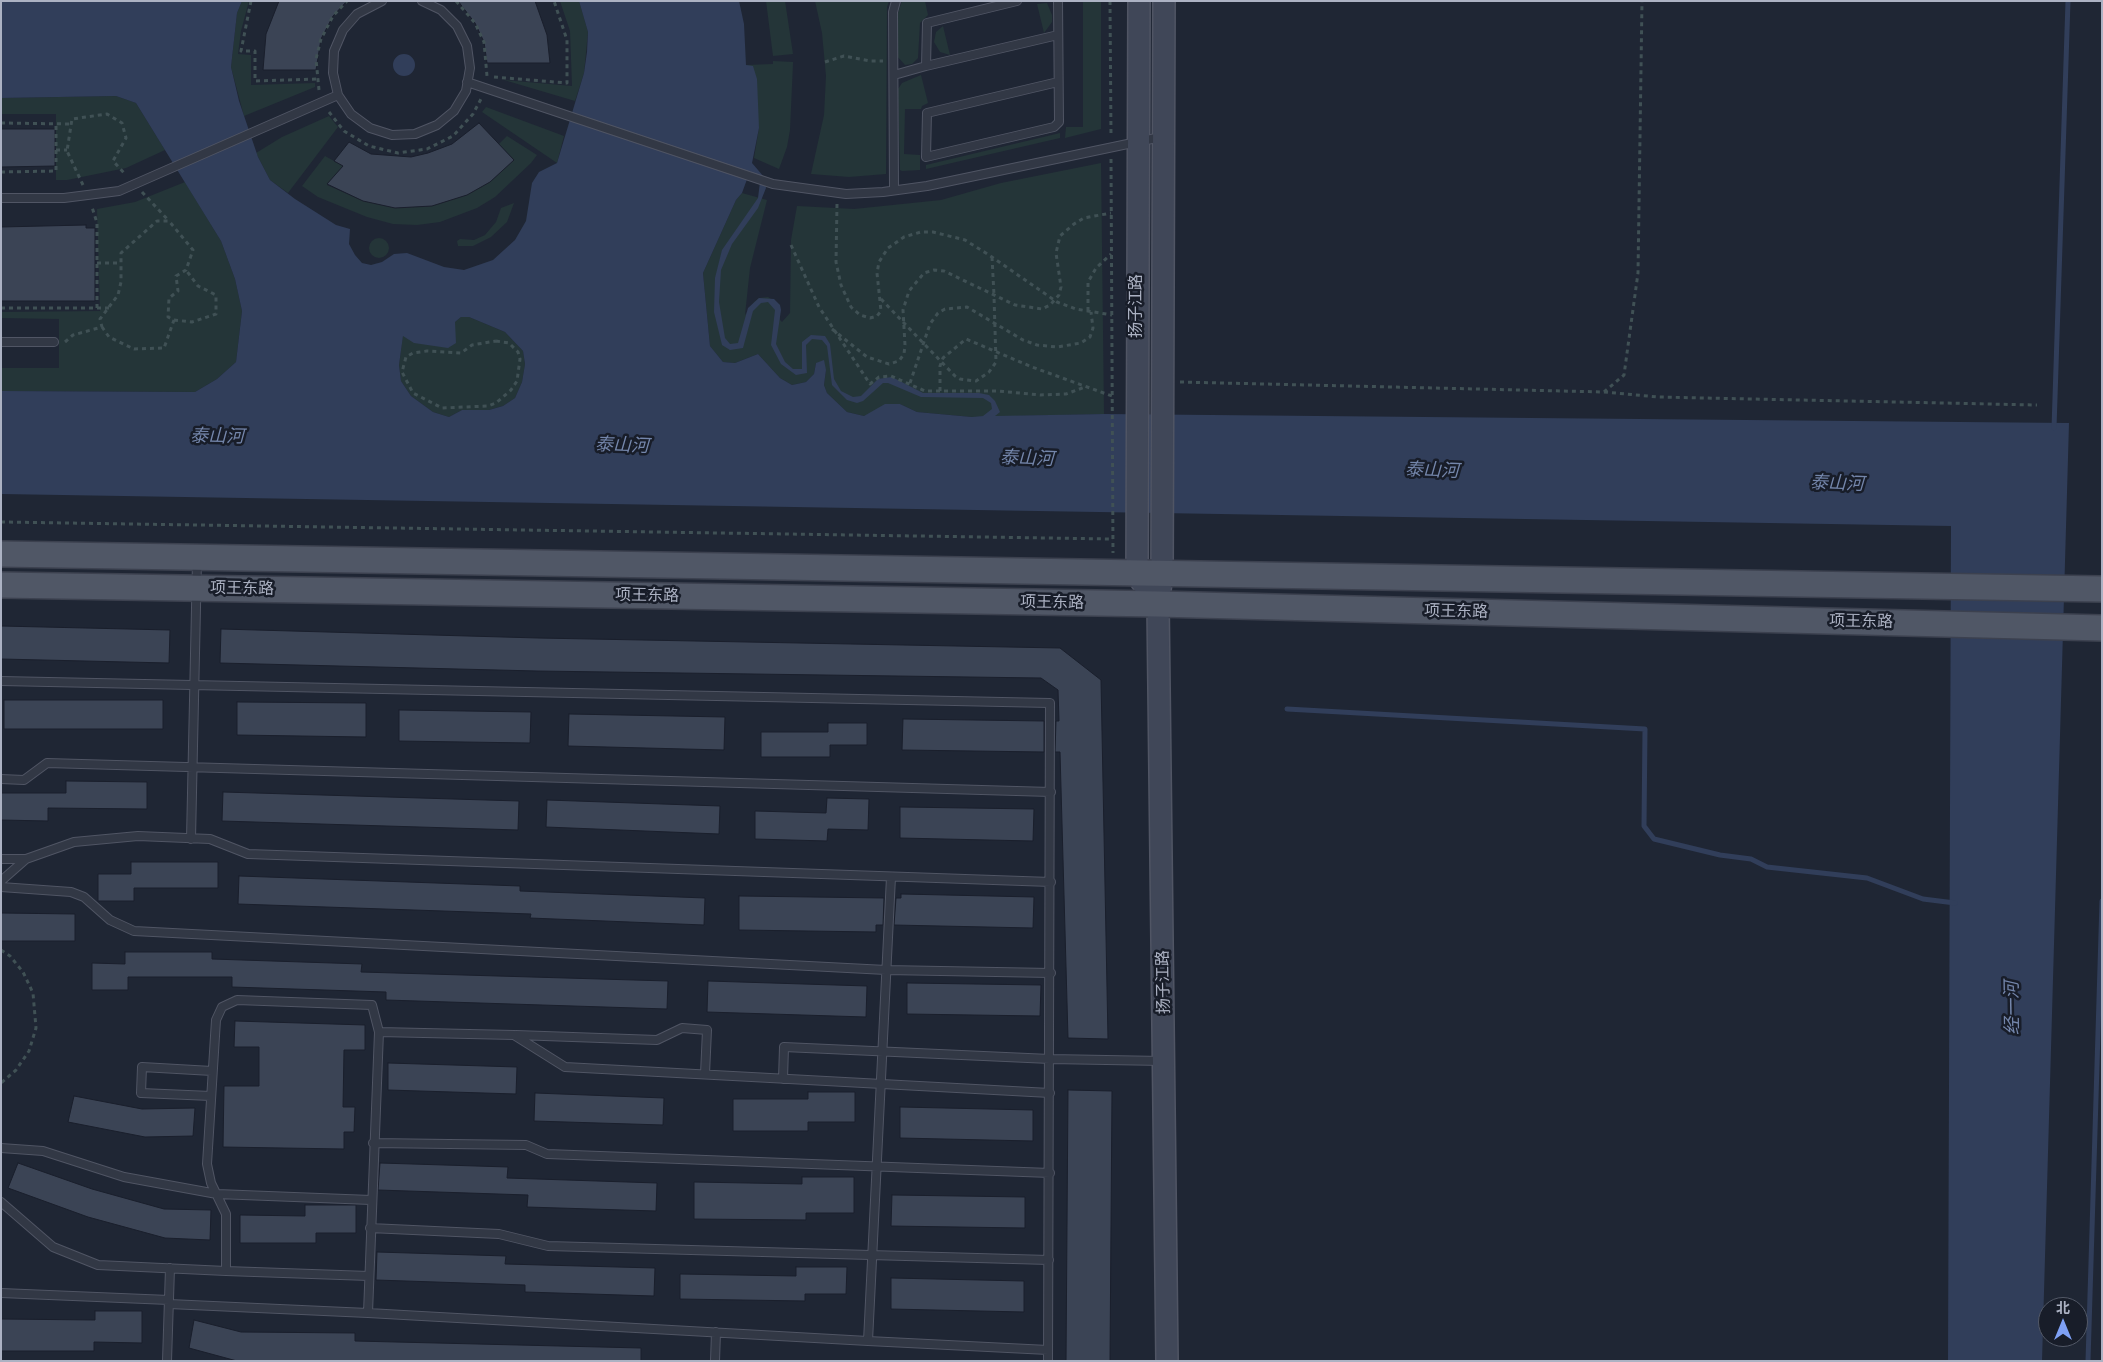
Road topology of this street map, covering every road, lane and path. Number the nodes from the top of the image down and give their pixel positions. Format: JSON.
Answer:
{"nodes":[{"id":1,"x":251,"y":1,"type":"edge"},
{"id":2,"x":382,"y":1,"type":"edge"},
{"id":3,"x":422,"y":1,"type":"edge"},
{"id":4,"x":456,"y":1,"type":"edge"},
{"id":5,"x":554,"y":1,"type":"edge"},
{"id":6,"x":896,"y":1,"type":"edge"},
{"id":7,"x":1017,"y":1,"type":"edge"},
{"id":8,"x":1058,"y":1,"type":"edge"},
{"id":9,"x":1110,"y":1,"type":"edge"},
{"id":10,"x":1139,"y":1,"type":"edge"},
{"id":11,"x":1164,"y":1,"type":"edge"},
{"id":12,"x":1642,"y":1,"type":"edge"},
{"id":13,"x":1058,"y":35,"type":"junction"},
{"id":14,"x":894,"y":61,"type":"junction"},
{"id":15,"x":825,"y":62,"type":"dead end"},
{"id":16,"x":926,"y":66,"type":"junction"},
{"id":17,"x":894,"y":75,"type":"junction"},
{"id":18,"x":487,"y":76,"type":"junction"},
{"id":19,"x":317,"y":79,"type":"dead end"},
{"id":20,"x":468,"y":82,"type":"junction"},
{"id":21,"x":1058,"y":82,"type":"junction"},
{"id":22,"x":485,"y":88,"type":"junction"},
{"id":23,"x":338,"y":95,"type":"junction"},
{"id":24,"x":323,"y":102,"type":"junction"},
{"id":25,"x":1,"y":123,"type":"edge"},
{"id":26,"x":56,"y":124,"type":"junction"},
{"id":27,"x":71,"y":124,"type":"junction"},
{"id":28,"x":1163,"y":136,"type":"junction"},
{"id":29,"x":1139,"y":141,"type":"junction"},
{"id":30,"x":1111,"y":147,"type":"junction"},
{"id":31,"x":56,"y":150,"type":"junction"},
{"id":32,"x":67,"y":150,"type":"junction"},
{"id":33,"x":1,"y":172,"type":"edge"},
{"id":34,"x":135,"y":184,"type":"junction"},
{"id":35,"x":894,"y":190,"type":"junction"},
{"id":36,"x":837,"y":194,"type":"junction"},
{"id":37,"x":88,"y":196,"type":"junction"},
{"id":38,"x":1,"y":198,"type":"edge"},
{"id":39,"x":1111,"y":213,"type":"junction"},
{"id":40,"x":169,"y":221,"type":"junction"},
{"id":41,"x":791,"y":244,"type":"dead end"},
{"id":42,"x":1111,"y":254,"type":"junction"},
{"id":43,"x":992,"y":257,"type":"junction"},
{"id":44,"x":121,"y":263,"type":"junction"},
{"id":45,"x":97,"y":264,"type":"junction"},
{"id":46,"x":186,"y":270,"type":"junction"},
{"id":47,"x":994,"y":296,"type":"junction"},
{"id":48,"x":881,"y":299,"type":"junction"},
{"id":49,"x":1055,"y":300,"type":"junction"},
{"id":50,"x":1,"y":308,"type":"edge"},
{"id":51,"x":97,"y":308,"type":"junction"},
{"id":52,"x":111,"y":308,"type":"junction"},
{"id":53,"x":1090,"y":311,"type":"junction"},
{"id":54,"x":1112,"y":315,"type":"junction"},
{"id":55,"x":174,"y":320,"type":"junction"},
{"id":56,"x":903,"y":322,"type":"junction"},
{"id":57,"x":102,"y":327,"type":"junction"},
{"id":58,"x":832,"y":329,"type":"junction"},
{"id":59,"x":1,"y":342,"type":"edge"},
{"id":60,"x":54,"y":342,"type":"joint"},
{"id":61,"x":461,"y":353,"type":"joint"},
{"id":62,"x":1163,"y":382,"type":"junction"},
{"id":63,"x":910,"y":383,"type":"junction"},
{"id":64,"x":1085,"y":386,"type":"junction"},
{"id":65,"x":940,"y":391,"type":"junction"},
{"id":66,"x":1604,"y":392,"type":"junction"},
{"id":67,"x":1112,"y":396,"type":"junction"},
{"id":68,"x":2036,"y":405,"type":"dead end"},
{"id":69,"x":1,"y":522,"type":"edge"},
{"id":70,"x":1112,"y":522,"type":"dead end"},
{"id":71,"x":1113,"y":539,"type":"dead end"},
{"id":72,"x":1,"y":554,"type":"edge"},
{"id":73,"x":197,"y":557,"type":"junction"},
{"id":74,"x":1137,"y":575,"type":"junction"},
{"id":75,"x":1162,"y":575,"type":"junction"},
{"id":76,"x":1,"y":584,"type":"edge"},
{"id":77,"x":196,"y":588,"type":"junction"},
{"id":78,"x":2102,"y":589,"type":"edge"},
{"id":79,"x":1158,"y":604,"type":"junction"},
{"id":80,"x":2102,"y":628,"type":"edge"},
{"id":81,"x":1,"y":681,"type":"edge"},
{"id":82,"x":194,"y":684,"type":"junction"},
{"id":83,"x":192,"y":767,"type":"junction"},
{"id":84,"x":1,"y":779,"type":"edge"},
{"id":85,"x":1051,"y":792,"type":"junction"},
{"id":86,"x":191,"y":838,"type":"junction"},
{"id":87,"x":1,"y":859,"type":"edge"},
{"id":88,"x":26,"y":859,"type":"junction"},
{"id":89,"x":891,"y":877,"type":"junction"},
{"id":90,"x":1,"y":881,"type":"edge"},
{"id":91,"x":1051,"y":882,"type":"junction"},
{"id":92,"x":1,"y":887,"type":"edge"},
{"id":93,"x":1,"y":950,"type":"edge"},
{"id":94,"x":886,"y":970,"type":"junction"},
{"id":95,"x":1051,"y":973,"type":"junction"},
{"id":96,"x":379,"y":1032,"type":"junction"},
{"id":97,"x":514,"y":1035,"type":"junction"},
{"id":98,"x":883,"y":1051,"type":"junction"},
{"id":99,"x":1050,"y":1059,"type":"junction"},
{"id":100,"x":1165,"y":1061,"type":"junction"},
{"id":101,"x":212,"y":1070,"type":"junction"},
{"id":102,"x":705,"y":1074,"type":"junction"},
{"id":103,"x":783,"y":1079,"type":"junction"},
{"id":104,"x":1,"y":1083,"type":"edge"},
{"id":105,"x":881,"y":1084,"type":"junction"},
{"id":106,"x":1050,"y":1093,"type":"junction"},
{"id":107,"x":211,"y":1096,"type":"junction"},
{"id":108,"x":373,"y":1143,"type":"junction"},
{"id":109,"x":1,"y":1148,"type":"edge"},
{"id":110,"x":876,"y":1166,"type":"junction"},
{"id":111,"x":1050,"y":1173,"type":"junction"},
{"id":112,"x":217,"y":1194,"type":"junction"},
{"id":113,"x":371,"y":1200,"type":"junction"},
{"id":114,"x":1,"y":1202,"type":"edge"},
{"id":115,"x":1,"y":1213,"type":"edge"},
{"id":116,"x":13,"y":1213,"type":"junction"},
{"id":117,"x":370,"y":1228,"type":"junction"},
{"id":118,"x":872,"y":1254,"type":"junction"},
{"id":119,"x":1049,"y":1260,"type":"junction"},
{"id":120,"x":170,"y":1268,"type":"junction"},
{"id":121,"x":226,"y":1271,"type":"junction"},
{"id":122,"x":369,"y":1276,"type":"junction"},
{"id":123,"x":1,"y":1293,"type":"edge"},
{"id":124,"x":169,"y":1302,"type":"junction"},
{"id":125,"x":368,"y":1313,"type":"junction"},
{"id":126,"x":716,"y":1332,"type":"junction"},
{"id":127,"x":868,"y":1341,"type":"junction"},
{"id":128,"x":1048,"y":1350,"type":"junction"},
{"id":129,"x":167,"y":1361,"type":"edge"},
{"id":130,"x":716,"y":1361,"type":"edge"},
{"id":131,"x":1048,"y":1361,"type":"edge"},
{"id":132,"x":1167,"y":1361,"type":"edge"}],
"edges":[{"from":1,"to":19,"type":"path"},
{"from":2,"to":23,"type":"lane"},
{"from":3,"to":20,"type":"lane"},
{"from":4,"to":18,"type":"path"},
{"from":5,"to":18,"type":"path"},
{"from":6,"to":14,"type":"lane"},
{"from":7,"to":16,"type":"lane"},
{"from":8,"to":13,"type":"lane"},
{"from":9,"to":30,"type":"path"},
{"from":10,"to":29,"type":"street","name":"扬子江路"},
{"from":11,"to":28,"type":"street","name":"扬子江路"},
{"from":12,"to":66,"type":"path"},
{"from":13,"to":16,"type":"lane"},
{"from":13,"to":21,"type":"lane"},
{"from":14,"to":15,"type":"path"},
{"from":14,"to":17,"type":"lane"},
{"from":16,"to":17,"type":"lane"},
{"from":17,"to":35,"type":"lane"},
{"from":18,"to":22,"type":"path"},
{"from":20,"to":22,"type":"lane"},
{"from":20,"to":23,"type":"lane"},
{"from":21,"to":21,"type":"lane"},
{"from":22,"to":24,"type":"path"},
{"from":22,"to":36,"type":"lane"},
{"from":23,"to":24,"type":"lane"},
{"from":24,"to":34,"type":"lane"},
{"from":25,"to":26,"type":"path"},
{"from":26,"to":27,"type":"path"},
{"from":26,"to":31,"type":"path"},
{"from":27,"to":32,"type":"path"},
{"from":27,"to":34,"type":"path"},
{"from":28,"to":29,"type":"lane"},
{"from":28,"to":62,"type":"street","name":"扬子江路"},
{"from":29,"to":30,"type":"lane"},
{"from":29,"to":74,"type":"street","name":"扬子江路"},
{"from":30,"to":35,"type":"lane"},
{"from":30,"to":39,"type":"path"},
{"from":31,"to":32,"type":"path"},
{"from":31,"to":33,"type":"path"},
{"from":32,"to":37,"type":"path"},
{"from":34,"to":37,"type":"lane"},
{"from":34,"to":40,"type":"path"},
{"from":35,"to":36,"type":"lane"},
{"from":36,"to":48,"type":"path"},
{"from":37,"to":38,"type":"lane"},
{"from":37,"to":45,"type":"path"},
{"from":39,"to":42,"type":"path"},
{"from":39,"to":49,"type":"path"},
{"from":40,"to":44,"type":"path"},
{"from":40,"to":46,"type":"path"},
{"from":41,"to":58,"type":"path"},
{"from":42,"to":53,"type":"path"},
{"from":42,"to":54,"type":"path"},
{"from":43,"to":47,"type":"path"},
{"from":43,"to":48,"type":"path"},
{"from":43,"to":49,"type":"path"},
{"from":44,"to":45,"type":"path"},
{"from":44,"to":52,"type":"path"},
{"from":45,"to":51,"type":"path"},
{"from":46,"to":55,"type":"path"},
{"from":46,"to":55,"type":"path"},
{"from":47,"to":49,"type":"path"},
{"from":47,"to":56,"type":"path"},
{"from":47,"to":56,"type":"path","bridge":true},
{"from":48,"to":56,"type":"path"},
{"from":49,"to":53,"type":"path"},
{"from":50,"to":51,"type":"path"},
{"from":51,"to":52,"type":"path"},
{"from":52,"to":57,"type":"path"},
{"from":53,"to":54,"type":"path"},
{"from":53,"to":63,"type":"path"},
{"from":54,"to":67,"type":"path"},
{"from":55,"to":57,"type":"path"},
{"from":56,"to":58,"type":"path"},
{"from":57,"to":60,"type":"path"},
{"from":58,"to":63,"type":"path"},
{"from":59,"to":60,"type":"lane"},
{"from":61,"to":61,"type":"path"},
{"from":62,"to":66,"type":"path"},
{"from":62,"to":75,"type":"street","name":"扬子江路"},
{"from":63,"to":65,"type":"path"},
{"from":64,"to":65,"type":"path"},
{"from":64,"to":65,"type":"path"},
{"from":64,"to":67,"type":"path"},
{"from":66,"to":68,"type":"path"},
{"from":67,"to":70,"type":"path"},
{"from":69,"to":71,"type":"path"},
{"from":72,"to":73,"type":"main road","name":"项王东路"},
{"from":73,"to":74,"type":"main road","name":"项王东路"},
{"from":73,"to":77,"type":"lane"},
{"from":74,"to":75,"type":"main road","name":"项王东路"},
{"from":74,"to":79,"type":"street"},
{"from":75,"to":78,"type":"main road","name":"项王东路"},
{"from":75,"to":79,"type":"street","name":"扬子江路"},
{"from":76,"to":77,"type":"main road","name":"项王东路"},
{"from":77,"to":79,"type":"main road","name":"项王东路"},
{"from":77,"to":82,"type":"lane"},
{"from":79,"to":80,"type":"main road","name":"项王东路"},
{"from":79,"to":100,"type":"street","name":"扬子江路"},
{"from":81,"to":82,"type":"lane"},
{"from":82,"to":83,"type":"lane"},
{"from":82,"to":85,"type":"lane"},
{"from":83,"to":84,"type":"lane"},
{"from":83,"to":85,"type":"lane"},
{"from":83,"to":86,"type":"lane"},
{"from":85,"to":91,"type":"lane"},
{"from":86,"to":88,"type":"lane"},
{"from":86,"to":89,"type":"lane"},
{"from":87,"to":88,"type":"lane"},
{"from":88,"to":90,"type":"lane"},
{"from":89,"to":91,"type":"lane"},
{"from":89,"to":94,"type":"lane"},
{"from":91,"to":95,"type":"lane"},
{"from":92,"to":94,"type":"lane"},
{"from":93,"to":104,"type":"path"},
{"from":94,"to":95,"type":"lane"},
{"from":94,"to":98,"type":"lane"},
{"from":95,"to":99,"type":"lane"},
{"from":96,"to":97,"type":"lane"},
{"from":96,"to":101,"type":"lane"},
{"from":96,"to":108,"type":"lane"},
{"from":97,"to":102,"type":"lane"},
{"from":97,"to":102,"type":"lane"},
{"from":98,"to":99,"type":"lane"},
{"from":98,"to":103,"type":"lane"},
{"from":98,"to":105,"type":"lane"},
{"from":99,"to":100,"type":"lane"},
{"from":99,"to":106,"type":"lane"},
{"from":100,"to":132,"type":"street","name":"扬子江路"},
{"from":101,"to":107,"type":"lane"},
{"from":101,"to":107,"type":"lane"},
{"from":102,"to":103,"type":"lane"},
{"from":103,"to":105,"type":"lane"},
{"from":105,"to":106,"type":"lane"},
{"from":105,"to":110,"type":"lane"},
{"from":106,"to":111,"type":"lane"},
{"from":107,"to":112,"type":"lane"},
{"from":108,"to":110,"type":"lane"},
{"from":108,"to":113,"type":"lane"},
{"from":109,"to":112,"type":"lane"},
{"from":110,"to":111,"type":"lane"},
{"from":110,"to":118,"type":"lane"},
{"from":111,"to":119,"type":"lane"},
{"from":112,"to":113,"type":"lane"},
{"from":112,"to":121,"type":"lane"},
{"from":113,"to":117,"type":"lane"},
{"from":114,"to":116,"type":"lane"},
{"from":115,"to":116,"type":"lane"},
{"from":116,"to":120,"type":"lane"},
{"from":117,"to":118,"type":"lane"},
{"from":117,"to":122,"type":"lane"},
{"from":118,"to":119,"type":"lane"},
{"from":118,"to":127,"type":"lane"},
{"from":119,"to":128,"type":"lane"},
{"from":120,"to":121,"type":"lane"},
{"from":120,"to":124,"type":"lane"},
{"from":121,"to":122,"type":"lane"},
{"from":122,"to":125,"type":"lane"},
{"from":123,"to":124,"type":"lane"},
{"from":124,"to":125,"type":"lane"},
{"from":124,"to":129,"type":"lane"},
{"from":125,"to":126,"type":"lane"},
{"from":126,"to":127,"type":"lane"},
{"from":126,"to":130,"type":"lane"},
{"from":127,"to":128,"type":"lane"},
{"from":128,"to":131,"type":"lane"}]}
